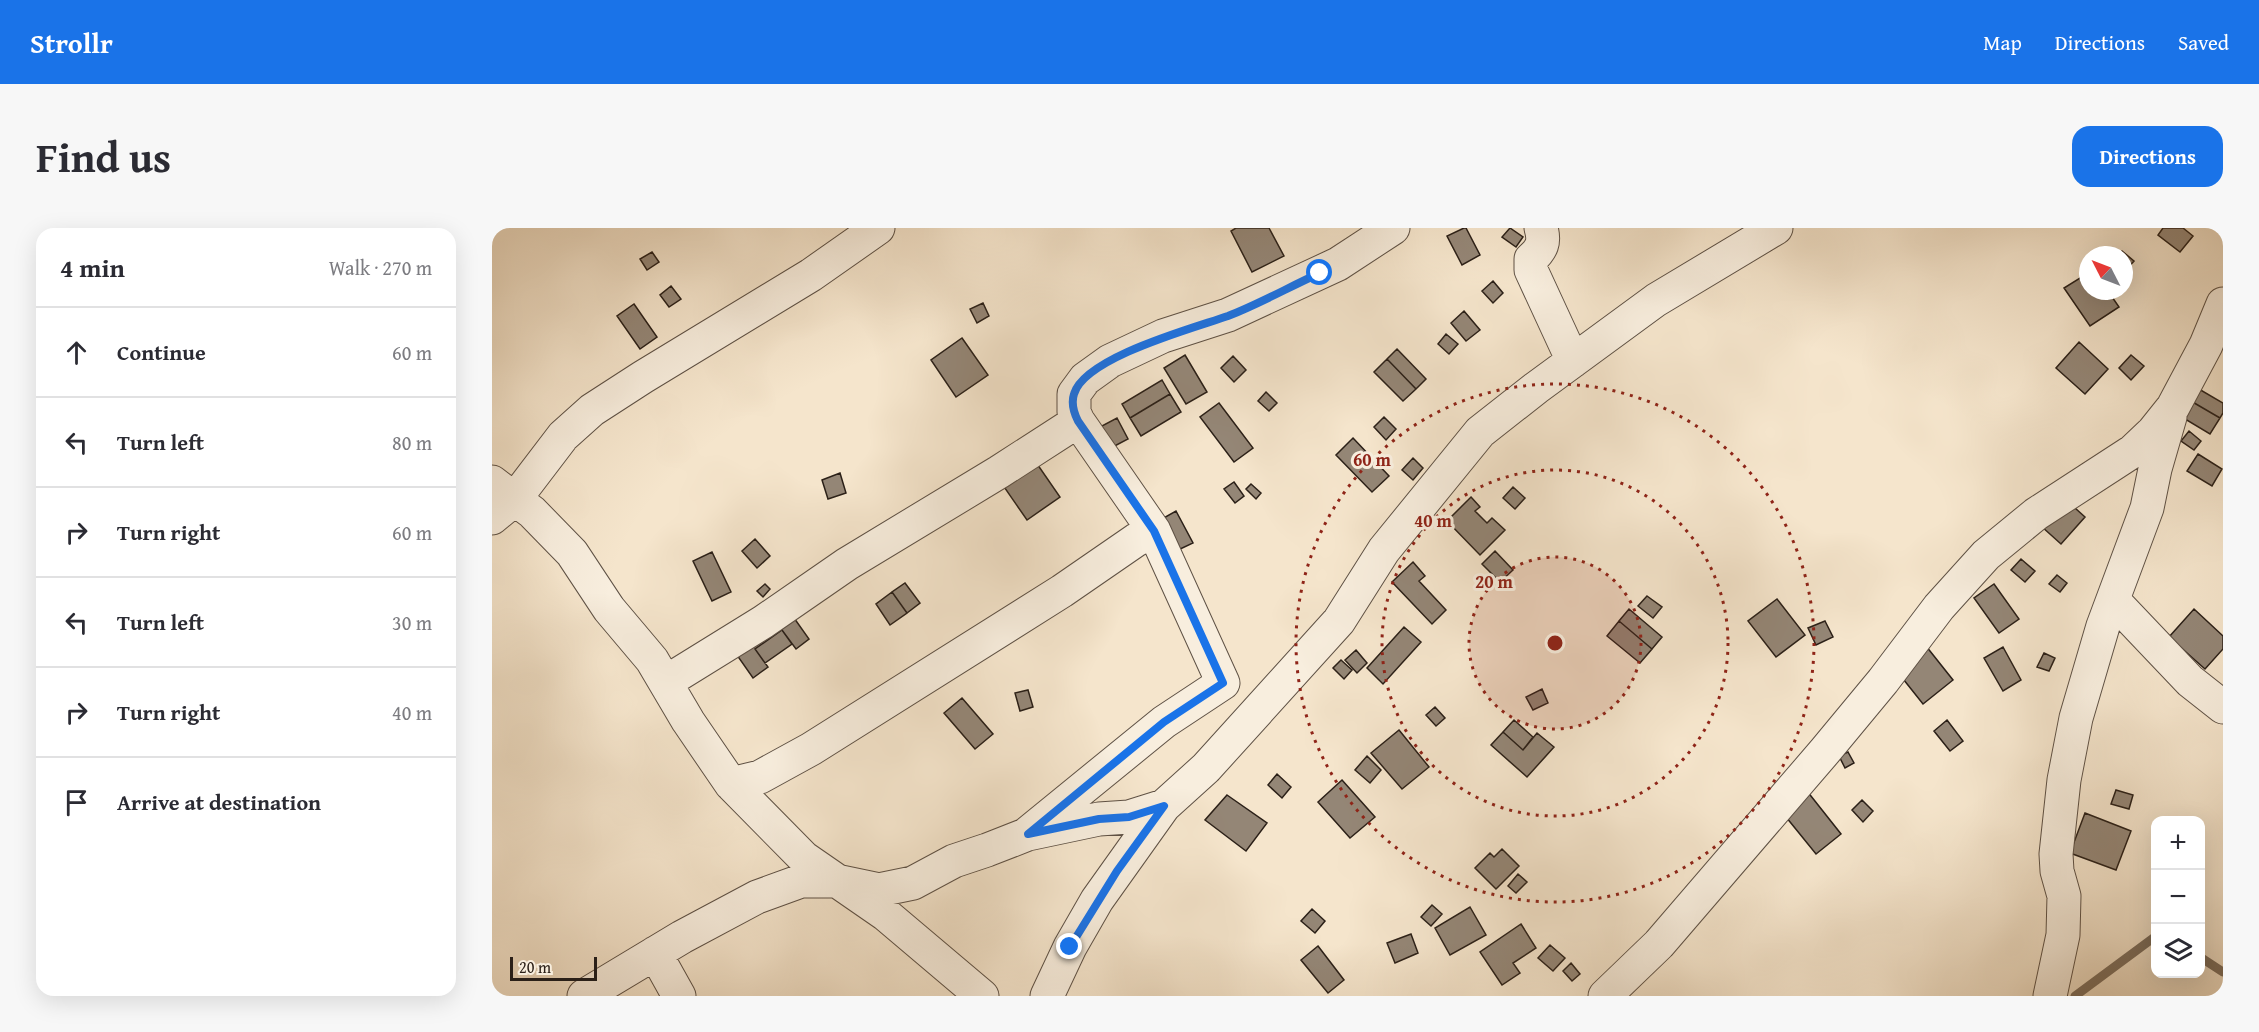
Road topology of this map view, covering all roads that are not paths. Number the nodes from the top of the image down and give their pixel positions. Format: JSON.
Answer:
{"nodes":[{"id":1,"x":878,"y":228,"type":"edge"},
{"id":2,"x":1393,"y":228,"type":"edge"},
{"id":3,"x":1541,"y":228,"type":"edge"},
{"id":4,"x":1776,"y":228,"type":"edge"},
{"id":5,"x":2223,"y":304,"type":"edge"},
{"id":6,"x":1573,"y":361,"type":"junction"},
{"id":7,"x":2174,"y":407,"type":"junction"},
{"id":8,"x":1078,"y":421,"type":"junction"},
{"id":9,"x":500,"y":500,"type":"edge"},
{"id":10,"x":1154,"y":531,"type":"junction"},
{"id":11,"x":2112,"y":600,"type":"junction"},
{"id":12,"x":666,"y":682,"type":"junction"},
{"id":13,"x":2223,"y":707,"type":"edge"},
{"id":14,"x":731,"y":784,"type":"junction"},
{"id":15,"x":1164,"y":806,"type":"junction"},
{"id":16,"x":1028,"y":834,"type":"junction"},
{"id":17,"x":836,"y":881,"type":"junction"},
{"id":18,"x":655,"y":953,"type":"junction"},
{"id":19,"x":584,"y":996,"type":"edge"},
{"id":20,"x":679,"y":996,"type":"edge"},
{"id":21,"x":982,"y":996,"type":"edge"},
{"id":22,"x":1047,"y":996,"type":"edge"},
{"id":23,"x":1605,"y":996,"type":"edge"},
{"id":24,"x":2049,"y":996,"type":"edge"}],
"edges":[{"from":1,"to":9,"type":"street"},
{"from":2,"to":8,"type":"street"},
{"from":3,"to":6,"type":"street"},
{"from":4,"to":6,"type":"street"},
{"from":5,"to":7,"type":"street"},
{"from":6,"to":15,"type":"street"},
{"from":7,"to":11,"type":"street"},
{"from":7,"to":23,"type":"street"},
{"from":8,"to":10,"type":"street"},
{"from":8,"to":12,"type":"street"},
{"from":9,"to":12,"type":"street"},
{"from":10,"to":14,"type":"street"},
{"from":10,"to":16,"type":"street"},
{"from":11,"to":13,"type":"street"},
{"from":11,"to":24,"type":"street"},
{"from":12,"to":14,"type":"street"},
{"from":14,"to":17,"type":"street"},
{"from":15,"to":16,"type":"street"},
{"from":15,"to":22,"type":"street"},
{"from":16,"to":17,"type":"street"},
{"from":17,"to":18,"type":"street"},
{"from":17,"to":21,"type":"street"},
{"from":18,"to":19,"type":"street"},
{"from":18,"to":20,"type":"street"}]}
